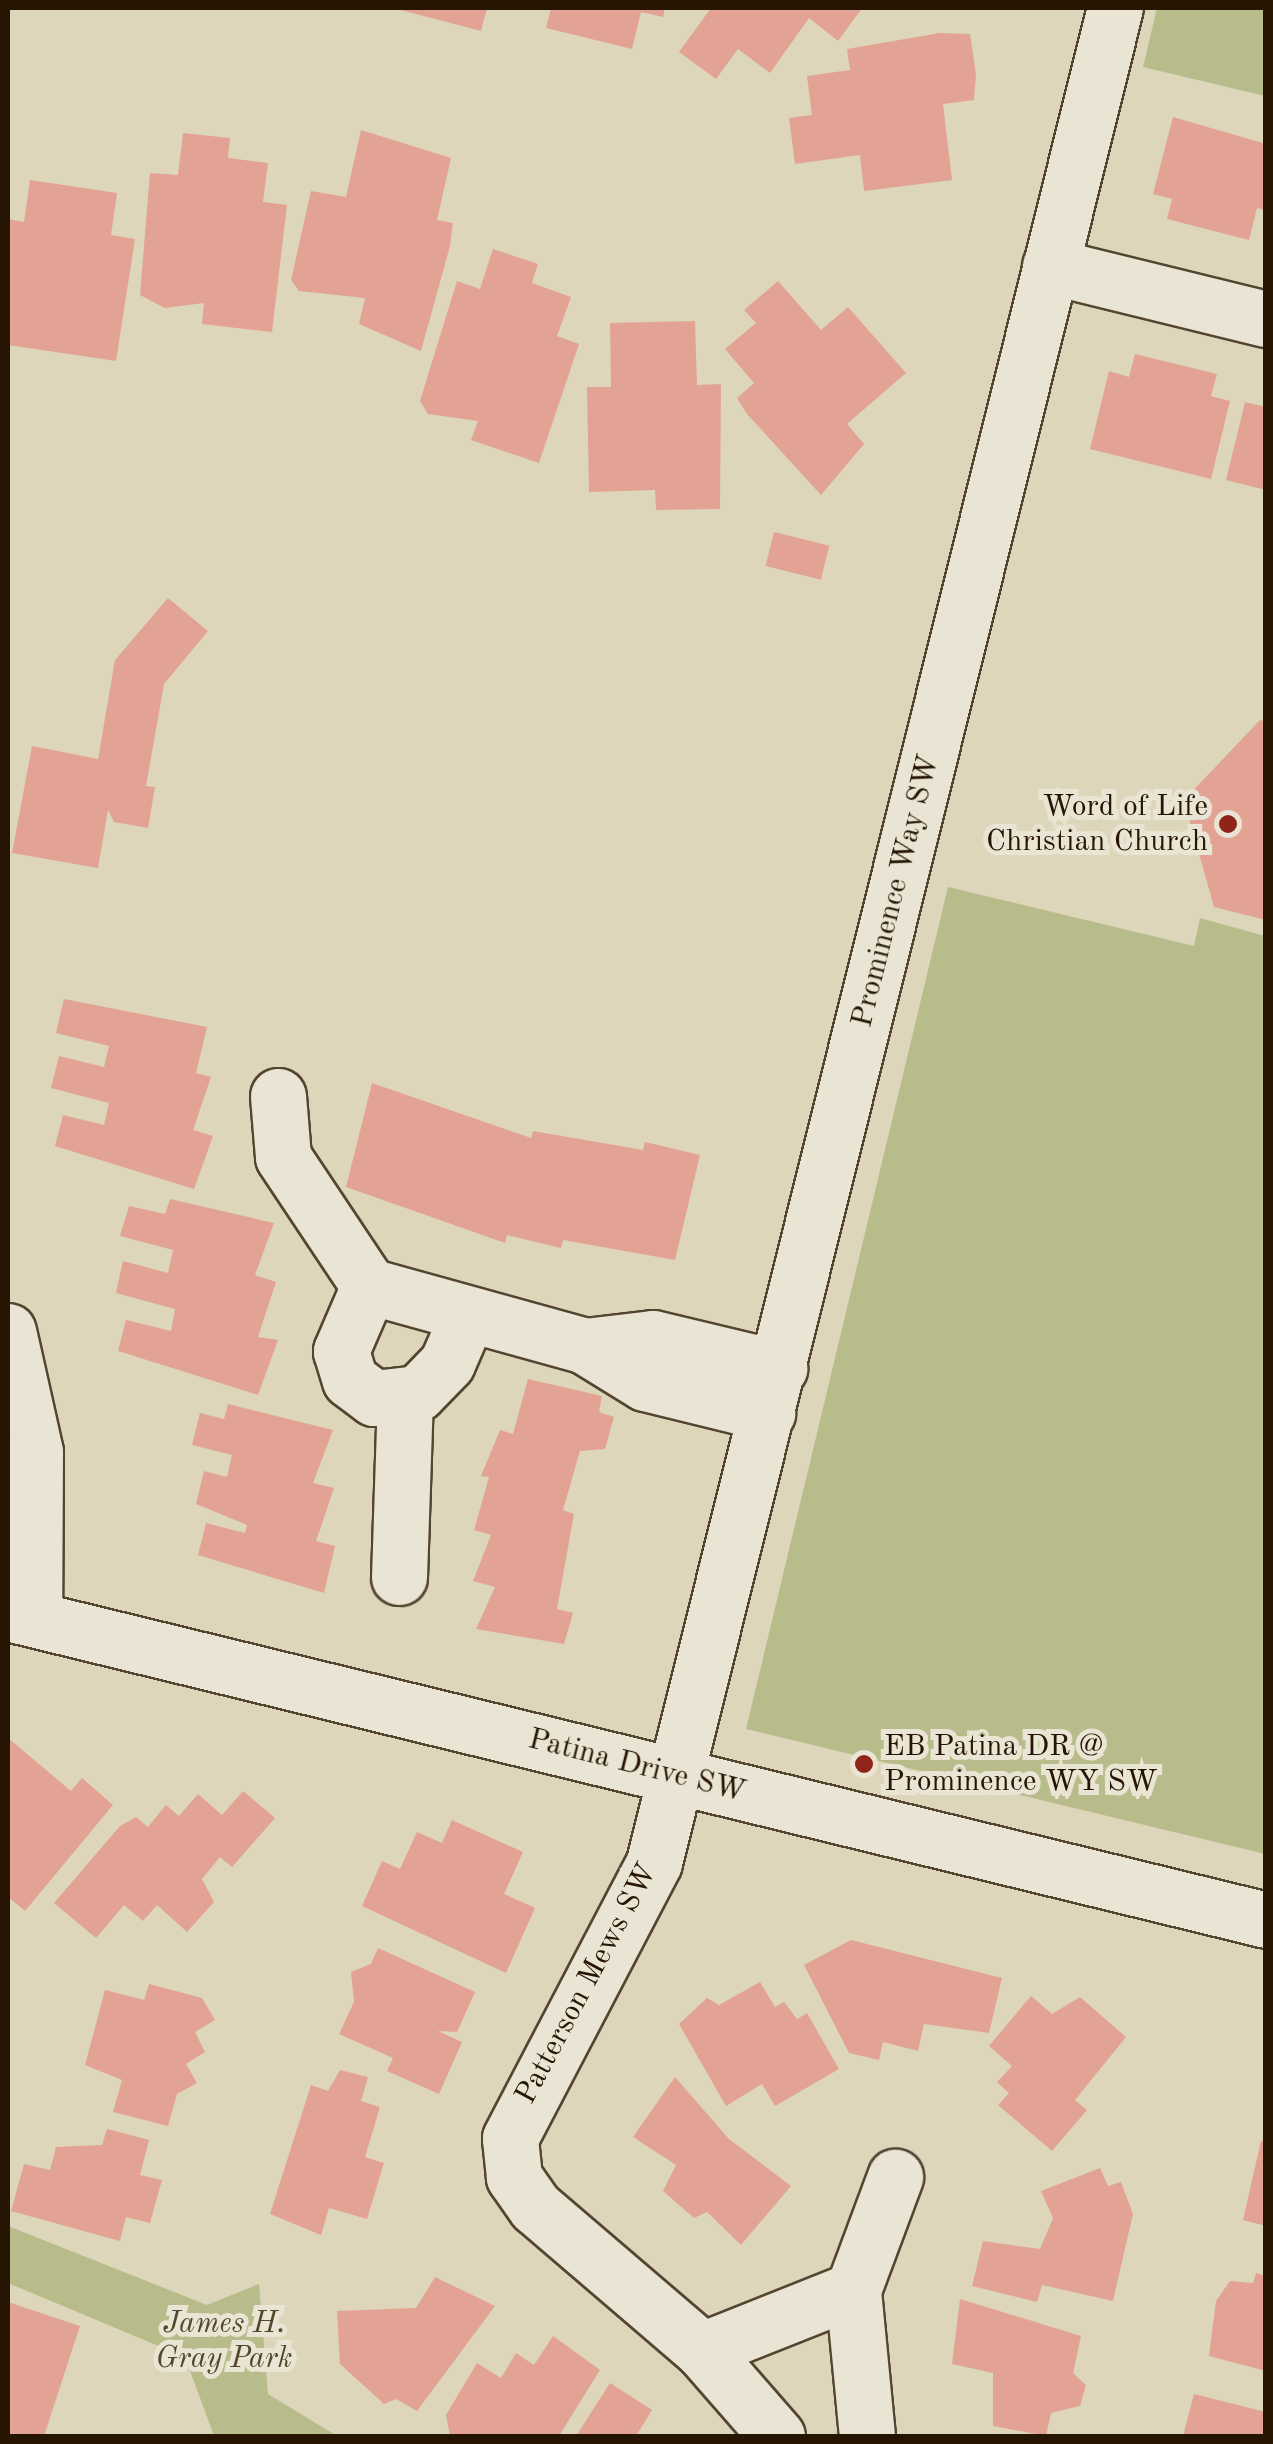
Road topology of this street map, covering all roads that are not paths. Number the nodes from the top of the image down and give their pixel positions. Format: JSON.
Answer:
{"nodes":[{"id":1,"x":1115,"y":8,"type":"edge"},
{"id":2,"x":1050,"y":266,"type":"junction"},
{"id":3,"x":1266,"y":319,"type":"edge"},
{"id":4,"x":278,"y":1096,"type":"dead end"},
{"id":5,"x":369,"y":1286,"type":"junction"},
{"id":6,"x":467,"y":1316,"type":"junction"},
{"id":7,"x":8,"y":1331,"type":"edge"},
{"id":8,"x":773,"y":1391,"type":"junction"},
{"id":9,"x":405,"y":1400,"type":"junction"},
{"id":10,"x":399,"y":1577,"type":"dead end"},
{"id":11,"x":21,"y":1616,"type":"edge"},
{"id":12,"x":678,"y":1776,"type":"junction"},
{"id":13,"x":1266,"y":1920,"type":"edge"},
{"id":14,"x":895,"y":2176,"type":"dead end"},
{"id":15,"x":853,"y":2290,"type":"junction"},
{"id":16,"x":702,"y":2350,"type":"junction"},
{"id":17,"x":777,"y":2436,"type":"edge"},
{"id":18,"x":867,"y":2436,"type":"edge"}],
"edges":[{"from":1,"to":2,"type":"street","name":"Prominence Way SW"},
{"from":2,"to":3,"type":"street"},
{"from":2,"to":8,"type":"street","name":"Prominence Way SW"},
{"from":4,"to":5,"type":"street"},
{"from":5,"to":6,"type":"street"},
{"from":5,"to":9,"type":"street"},
{"from":6,"to":8,"type":"street"},
{"from":6,"to":9,"type":"street"},
{"from":7,"to":11,"type":"street"},
{"from":8,"to":12,"type":"street","name":"Prominence Way SW"},
{"from":9,"to":10,"type":"street"},
{"from":11,"to":12,"type":"street","name":"Patina Drive SW"},
{"from":12,"to":13,"type":"street","name":"Patina Drive SW"},
{"from":12,"to":16,"type":"street","name":"Patterson Mews SW"},
{"from":14,"to":15,"type":"street"},
{"from":15,"to":16,"type":"street"},
{"from":15,"to":18,"type":"street"},
{"from":16,"to":17,"type":"street","name":"Patterson Mews SW"}]}
